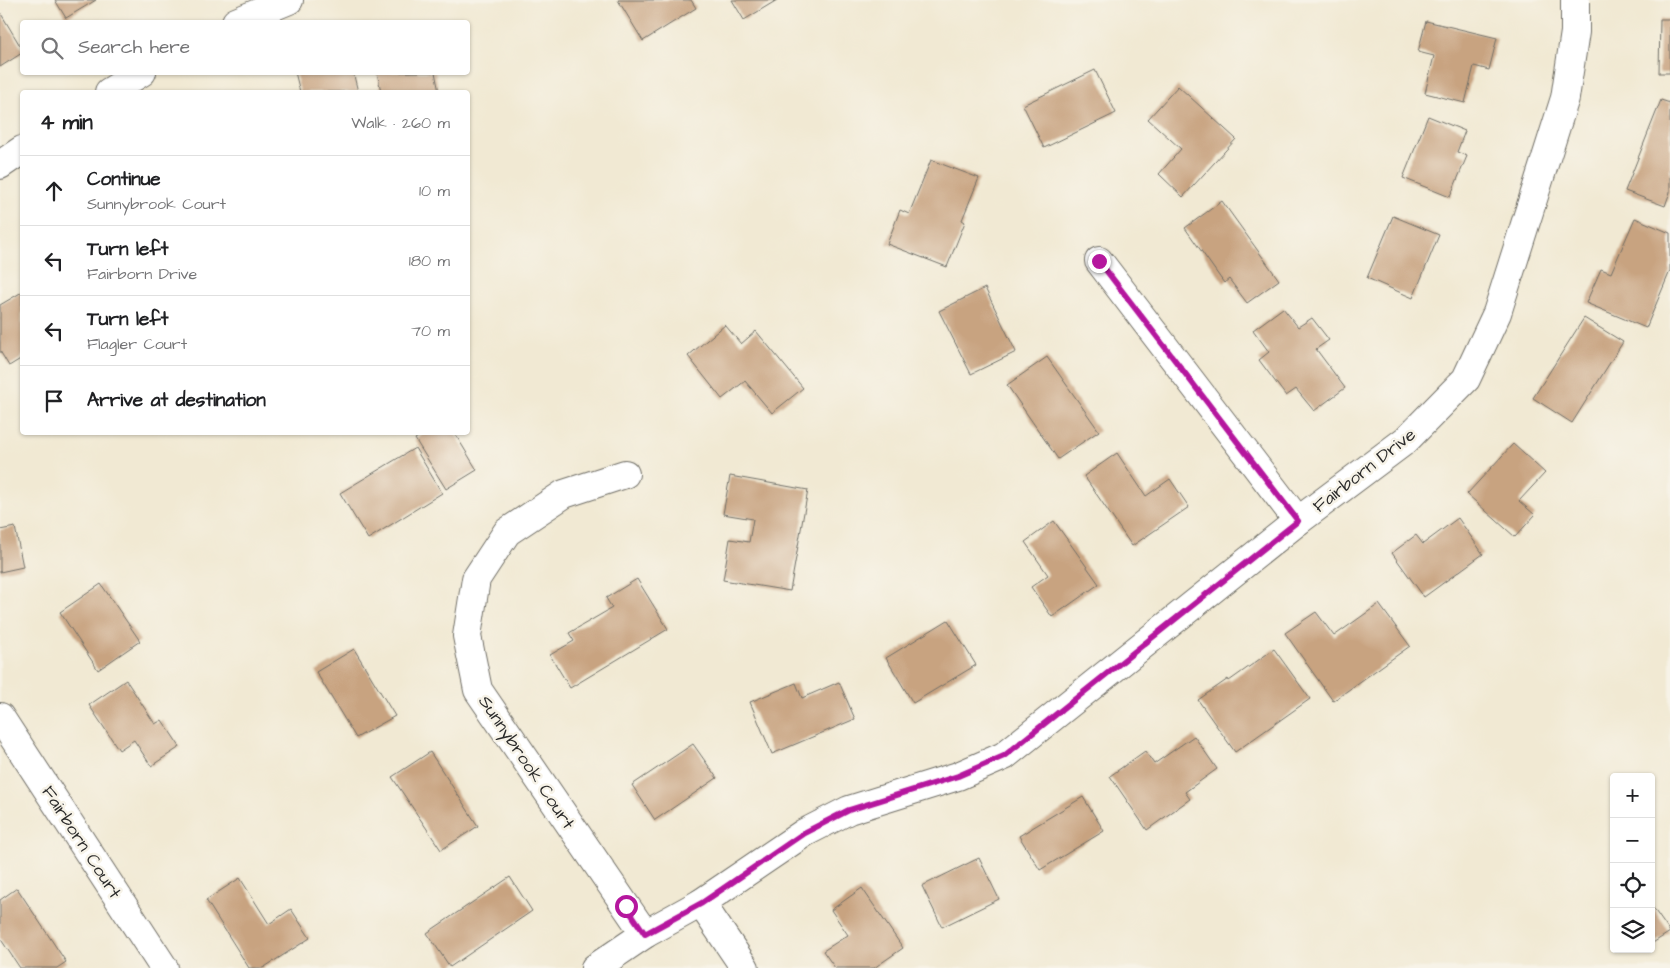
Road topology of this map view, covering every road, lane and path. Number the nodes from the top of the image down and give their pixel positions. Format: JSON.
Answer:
{"nodes":[{"id":1,"x":289,"y":0,"type":"edge"},
{"id":2,"x":1575,"y":0,"type":"edge"},
{"id":3,"x":241,"y":20,"type":"edge"},
{"id":4,"x":137,"y":75,"type":"edge"},
{"id":5,"x":112,"y":90,"type":"edge"},
{"id":6,"x":20,"y":151,"type":"edge"},
{"id":7,"x":0,"y":165,"type":"edge"},
{"id":8,"x":1099,"y":261,"type":"dead end"},
{"id":9,"x":625,"y":474,"type":"dead end"},
{"id":10,"x":1298,"y":521,"type":"junction"},
{"id":11,"x":0,"y":717,"type":"edge"},
{"id":12,"x":702,"y":903,"type":"junction"},
{"id":13,"x":645,"y":934,"type":"junction"},
{"id":14,"x":164,"y":968,"type":"edge"},
{"id":15,"x":595,"y":968,"type":"edge"},
{"id":16,"x":745,"y":968,"type":"edge"}],
"edges":[{"from":1,"to":3,"type":"street"},
{"from":2,"to":10,"type":"street","name":"Fairborn Drive"},
{"from":4,"to":5,"type":"street"},
{"from":6,"to":7,"type":"street"},
{"from":8,"to":10,"type":"street"},
{"from":9,"to":13,"type":"street","name":"Sunnybrook Court"},
{"from":10,"to":12,"type":"street","name":"Fairborn Drive"},
{"from":11,"to":14,"type":"street","name":"Fairborn Court"},
{"from":12,"to":13,"type":"street","name":"Fairborn Drive"},
{"from":12,"to":16,"type":"street"},
{"from":13,"to":15,"type":"street","name":"Fairborn Drive"}]}
